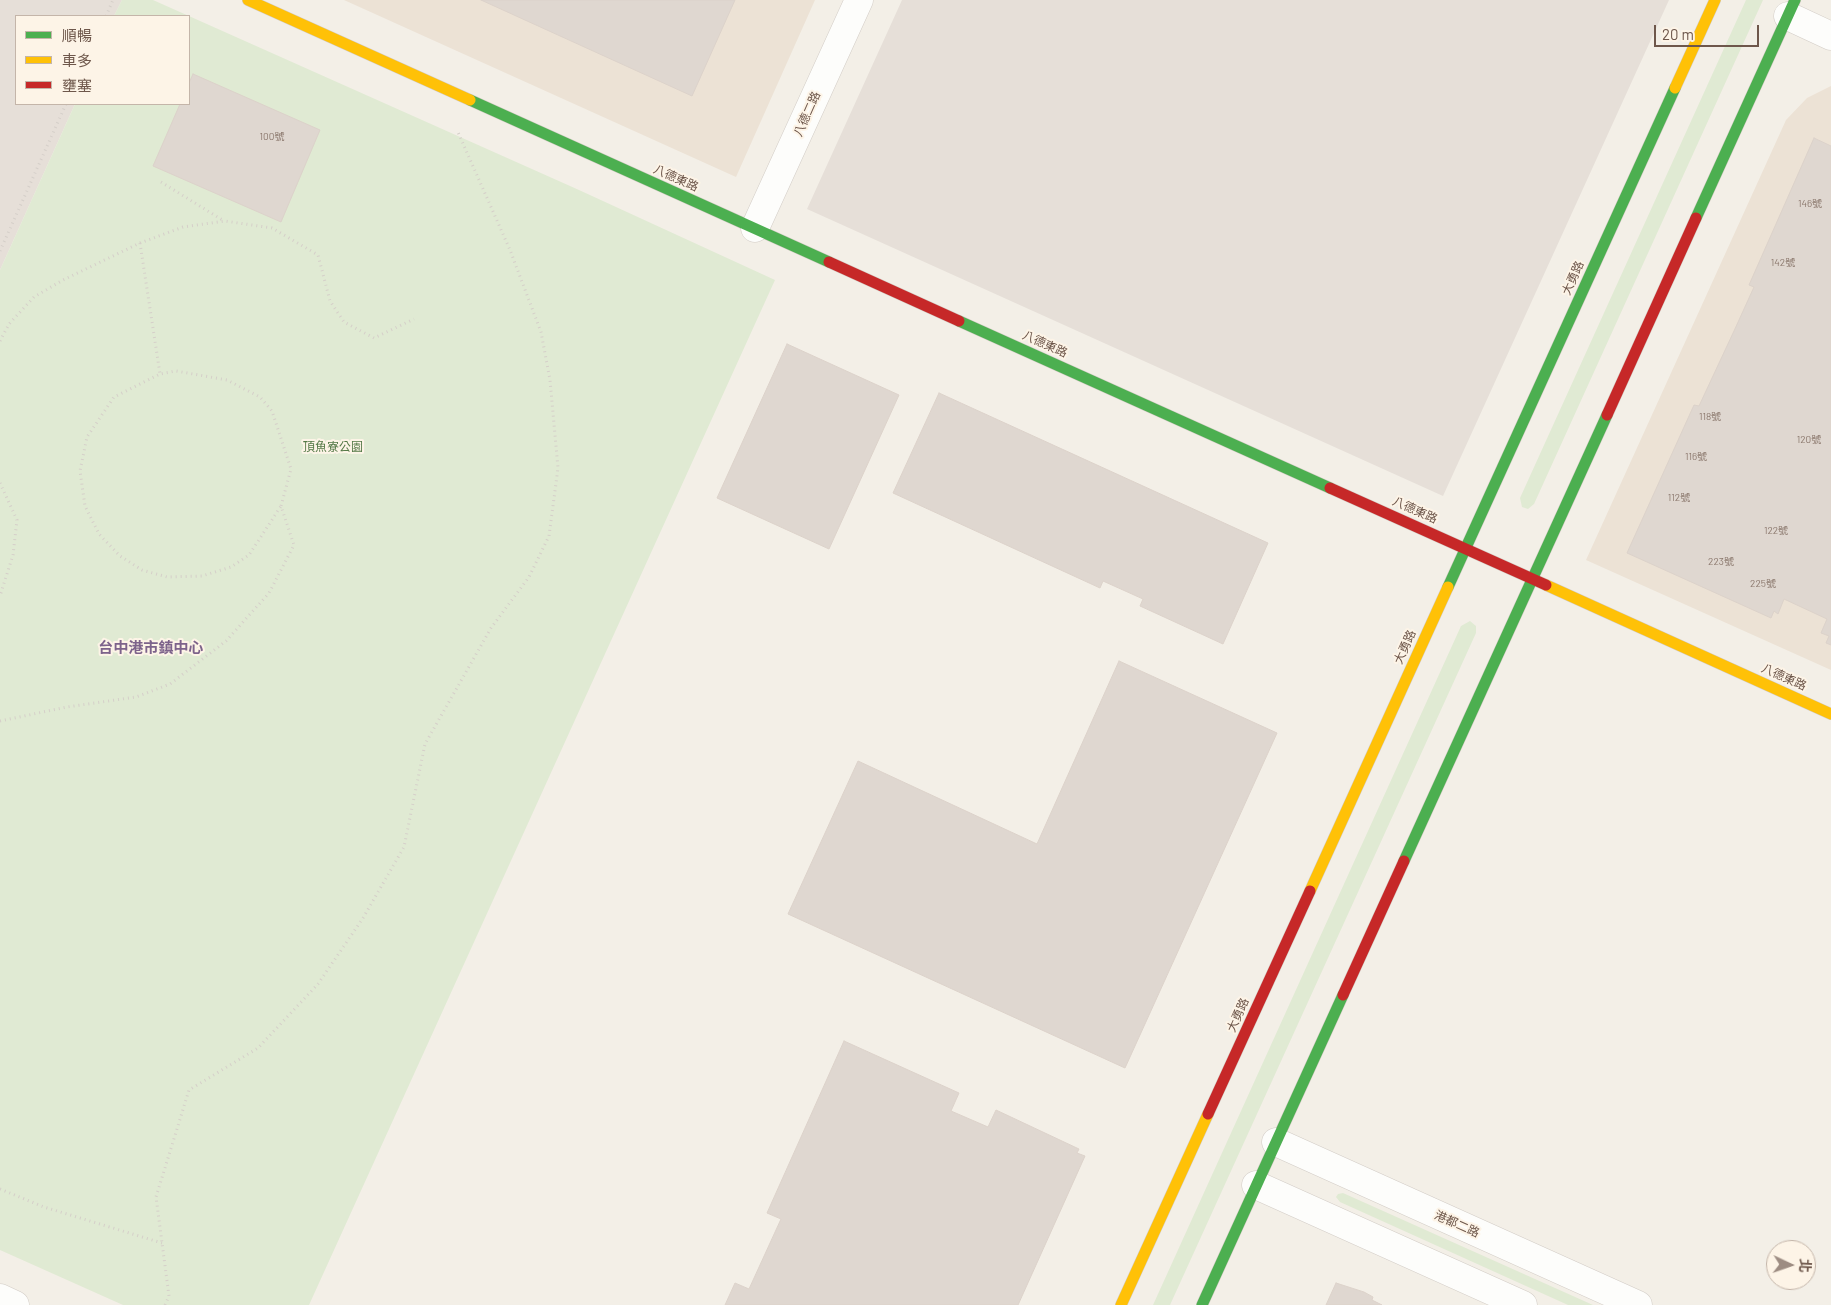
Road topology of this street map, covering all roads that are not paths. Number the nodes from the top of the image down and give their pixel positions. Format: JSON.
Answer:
{"nodes":[{"id":1,"x":248,"y":0,"type":"edge"},
{"id":2,"x":859,"y":0,"type":"edge"},
{"id":3,"x":1714,"y":0,"type":"edge"},
{"id":4,"x":1791,"y":8,"type":"edge"},
{"id":5,"x":1831,"y":36,"type":"edge"},
{"id":6,"x":755,"y":228,"type":"junction"},
{"id":7,"x":1465,"y":548,"type":"junction"},
{"id":8,"x":1532,"y":579,"type":"junction"},
{"id":9,"x":1831,"y":714,"type":"edge"},
{"id":10,"x":1276,"y":1142,"type":"junction"},
{"id":11,"x":1256,"y":1185,"type":"junction"},
{"id":12,"x":0,"y":1298,"type":"edge"},
{"id":13,"x":15,"y":1305,"type":"edge"},
{"id":14,"x":1121,"y":1305,"type":"edge"},
{"id":15,"x":1202,"y":1305,"type":"edge"},
{"id":16,"x":1523,"y":1305,"type":"edge"},
{"id":17,"x":1638,"y":1305,"type":"edge"}],
"edges":[{"from":1,"to":6,"type":"street","name":"八德東路"},
{"from":2,"to":6,"type":"street","name":"八德二路"},
{"from":3,"to":7,"type":"street","name":"大勇路"},
{"from":4,"to":5,"type":"street"},
{"from":4,"to":8,"type":"street"},
{"from":6,"to":7,"type":"street","name":"八德東路"},
{"from":7,"to":8,"type":"street","name":"八德東路"},
{"from":7,"to":14,"type":"street","name":"大勇路"},
{"from":8,"to":9,"type":"street","name":"八德東路"},
{"from":8,"to":10,"type":"street"},
{"from":10,"to":11,"type":"street"},
{"from":10,"to":17,"type":"street","name":"港都二路"},
{"from":11,"to":15,"type":"street"},
{"from":11,"to":16,"type":"street"},
{"from":12,"to":13,"type":"street"}]}
